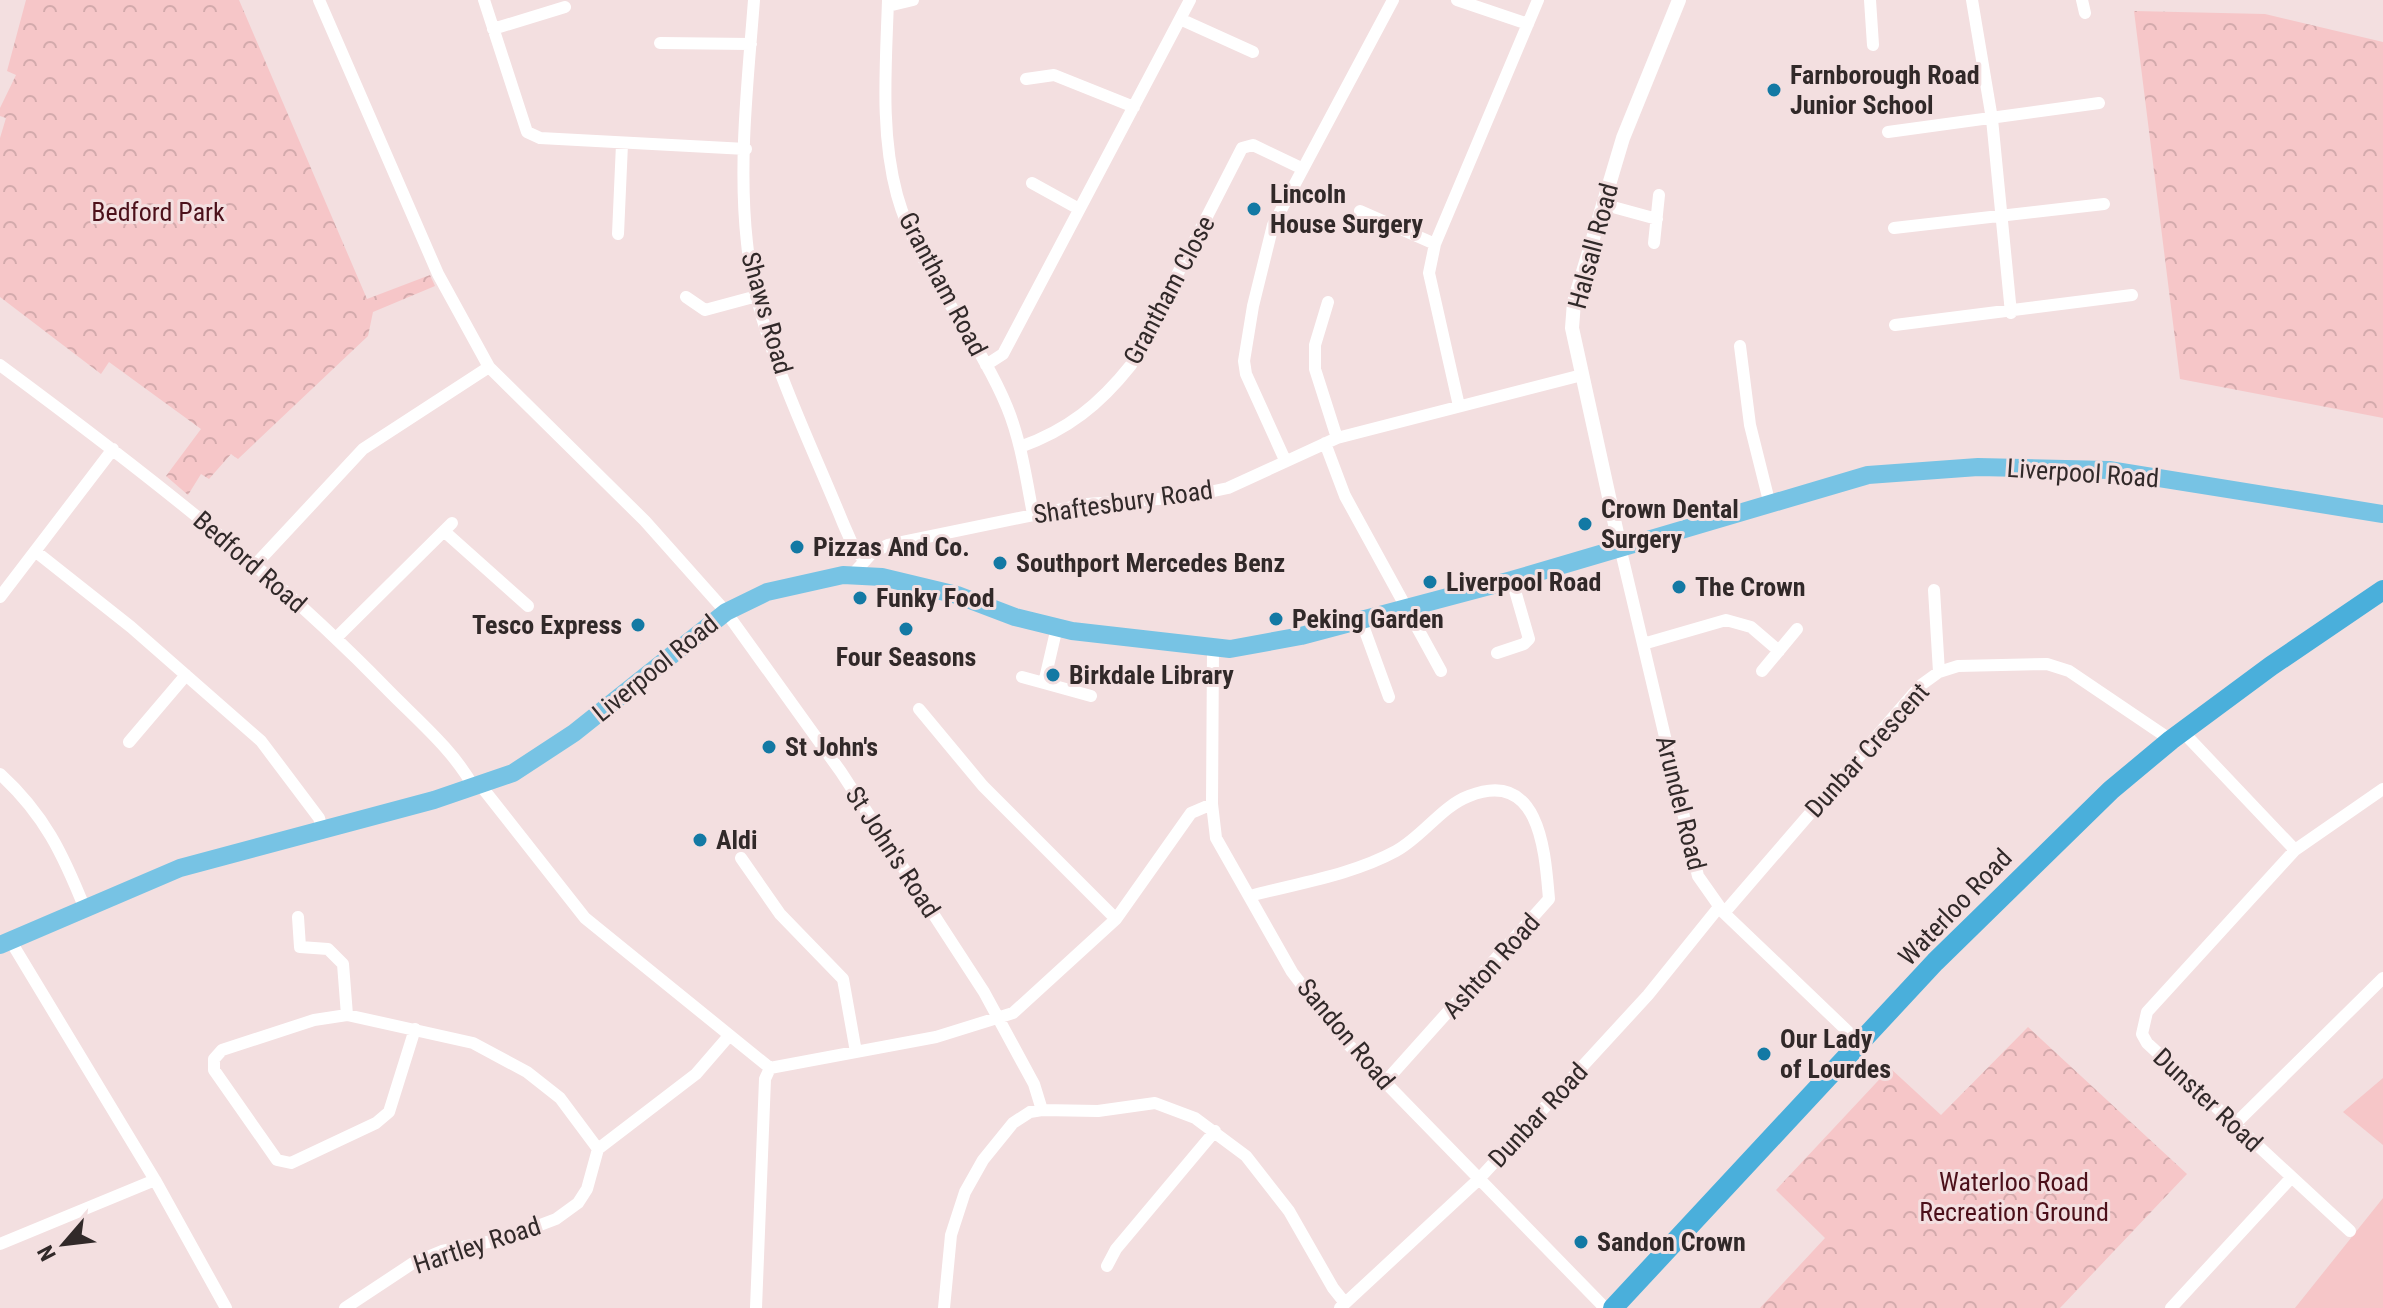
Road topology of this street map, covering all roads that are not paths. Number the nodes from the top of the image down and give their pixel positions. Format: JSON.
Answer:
{"nodes":[{"id":1,"x":319,"y":0,"type":"edge"},
{"id":2,"x":484,"y":0,"type":"edge"},
{"id":3,"x":754,"y":0,"type":"edge"},
{"id":4,"x":913,"y":0,"type":"edge"},
{"id":5,"x":1190,"y":0,"type":"edge"},
{"id":6,"x":1393,"y":0,"type":"edge"},
{"id":7,"x":1457,"y":0,"type":"edge"},
{"id":8,"x":1538,"y":0,"type":"edge"},
{"id":9,"x":1679,"y":0,"type":"edge"},
{"id":10,"x":1870,"y":0,"type":"edge"},
{"id":11,"x":1972,"y":0,"type":"edge"},
{"id":12,"x":888,"y":3,"type":"edge"},
{"id":13,"x":565,"y":7,"type":"dead end"},
{"id":14,"x":1180,"y":19,"type":"junction"},
{"id":15,"x":1528,"y":24,"type":"junction"},
{"id":16,"x":493,"y":29,"type":"junction"},
{"id":17,"x":660,"y":43,"type":"dead end"},
{"id":18,"x":751,"y":44,"type":"junction"},
{"id":19,"x":1873,"y":45,"type":"dead end"},
{"id":20,"x":1253,"y":52,"type":"dead end"},
{"id":21,"x":1026,"y":79,"type":"dead end"},
{"id":22,"x":2099,"y":103,"type":"dead end"},
{"id":23,"x":1134,"y":107,"type":"junction"},
{"id":24,"x":1992,"y":119,"type":"junction"},
{"id":25,"x":1888,"y":132,"type":"dead end"},
{"id":26,"x":622,"y":144,"type":"junction"},
{"id":27,"x":746,"y":149,"type":"junction"},
{"id":28,"x":1301,"y":168,"type":"junction"},
{"id":29,"x":1032,"y":183,"type":"dead end"},
{"id":30,"x":1659,"y":195,"type":"dead end"},
{"id":31,"x":1602,"y":204,"type":"junction"},
{"id":32,"x":2104,"y":204,"type":"dead end"},
{"id":33,"x":1079,"y":209,"type":"junction"},
{"id":34,"x":1360,"y":211,"type":"dead end"},
{"id":35,"x":2000,"y":216,"type":"junction"},
{"id":36,"x":1657,"y":219,"type":"junction"},
{"id":37,"x":1894,"y":228,"type":"dead end"},
{"id":38,"x":618,"y":234,"type":"dead end"},
{"id":39,"x":1654,"y":243,"type":"dead end"},
{"id":40,"x":1435,"y":244,"type":"junction"},
{"id":41,"x":2132,"y":295,"type":"dead end"},
{"id":42,"x":757,"y":296,"type":"junction"},
{"id":43,"x":686,"y":297,"type":"dead end"},
{"id":44,"x":1328,"y":302,"type":"dead end"},
{"id":45,"x":2011,"y":313,"type":"junction"},
{"id":46,"x":1895,"y":325,"type":"dead end"},
{"id":47,"x":1740,"y":346,"type":"dead end"},
{"id":48,"x":0,"y":365,"type":"edge"},
{"id":49,"x":986,"y":365,"type":"junction"},
{"id":50,"x":489,"y":367,"type":"junction"},
{"id":51,"x":1582,"y":375,"type":"junction"},
{"id":52,"x":1459,"y":406,"type":"junction"},
{"id":53,"x":1331,"y":440,"type":"junction"},
{"id":54,"x":1020,"y":447,"type":"junction"},
{"id":55,"x":113,"y":449,"type":"junction"},
{"id":56,"x":1285,"y":460,"type":"junction"},
{"id":57,"x":1769,"y":501,"type":"junction"},
{"id":58,"x":2375,"y":513,"type":"edge"},
{"id":59,"x":1033,"y":514,"type":"junction"},
{"id":60,"x":2383,"y":523,"type":"edge"},
{"id":61,"x":1620,"y":547,"type":"junction"},
{"id":62,"x":35,"y":551,"type":"junction"},
{"id":63,"x":865,"y":561,"type":"junction"},
{"id":64,"x":256,"y":564,"type":"junction"},
{"id":65,"x":852,"y":575,"type":"junction"},
{"id":66,"x":1512,"y":580,"type":"junction"},
{"id":67,"x":2381,"y":589,"type":"edge"},
{"id":68,"x":1934,"y":590,"type":"dead end"},
{"id":69,"x":0,"y":597,"type":"edge"},
{"id":70,"x":528,"y":598,"type":"dead end"},
{"id":71,"x":1409,"y":607,"type":"junction"},
{"id":72,"x":726,"y":612,"type":"junction"},
{"id":73,"x":1361,"y":620,"type":"junction"},
{"id":74,"x":1057,"y":627,"type":"junction"},
{"id":75,"x":1797,"y":629,"type":"dead end"},
{"id":76,"x":336,"y":638,"type":"junction"},
{"id":77,"x":1643,"y":644,"type":"junction"},
{"id":78,"x":1213,"y":649,"type":"junction"},
{"id":79,"x":1779,"y":651,"type":"junction"},
{"id":80,"x":1497,"y":653,"type":"dead end"},
{"id":81,"x":1441,"y":671,"type":"dead end"},
{"id":82,"x":1762,"y":671,"type":"dead end"},
{"id":83,"x":1939,"y":672,"type":"junction"},
{"id":84,"x":186,"y":675,"type":"junction"},
{"id":85,"x":1022,"y":677,"type":"dead end"},
{"id":86,"x":1044,"y":683,"type":"junction"},
{"id":87,"x":1091,"y":696,"type":"dead end"},
{"id":88,"x":1389,"y":697,"type":"dead end"},
{"id":89,"x":919,"y":709,"type":"dead end"},
{"id":90,"x":2177,"y":736,"type":"junction"},
{"id":91,"x":129,"y":742,"type":"dead end"},
{"id":92,"x":0,"y":774,"type":"edge"},
{"id":93,"x":477,"y":787,"type":"junction"},
{"id":94,"x":2383,"y":789,"type":"edge"},
{"id":95,"x":1212,"y":804,"type":"junction"},
{"id":96,"x":322,"y":829,"type":"junction"},
{"id":97,"x":2295,"y":850,"type":"junction"},
{"id":98,"x":741,"y":858,"type":"dead end"},
{"id":99,"x":1250,"y":896,"type":"junction"},
{"id":100,"x":85,"y":909,"type":"junction"},
{"id":101,"x":1722,"y":910,"type":"junction"},
{"id":102,"x":298,"y":917,"type":"dead end"},
{"id":103,"x":1116,"y":919,"type":"junction"},
{"id":104,"x":5,"y":942,"type":"edge"},
{"id":105,"x":2383,"y":978,"type":"edge"},
{"id":106,"x":347,"y":1015,"type":"junction"},
{"id":107,"x":998,"y":1018,"type":"junction"},
{"id":108,"x":415,"y":1029,"type":"junction"},
{"id":109,"x":728,"y":1037,"type":"junction"},
{"id":110,"x":1862,"y":1045,"type":"junction"},
{"id":111,"x":856,"y":1052,"type":"junction"},
{"id":112,"x":770,"y":1068,"type":"junction"},
{"id":113,"x":1385,"y":1082,"type":"junction"},
{"id":114,"x":1042,"y":1110,"type":"junction"},
{"id":115,"x":2235,"y":1124,"type":"junction"},
{"id":116,"x":1215,"y":1131,"type":"junction"},
{"id":117,"x":598,"y":1149,"type":"junction"},
{"id":118,"x":2291,"y":1178,"type":"junction"},
{"id":119,"x":155,"y":1180,"type":"junction"},
{"id":120,"x":1478,"y":1180,"type":"junction"},
{"id":121,"x":2350,"y":1231,"type":"dead end"},
{"id":122,"x":0,"y":1244,"type":"edge"},
{"id":123,"x":1107,"y":1266,"type":"dead end"},
{"id":124,"x":1343,"y":1306,"type":"edge"},
{"id":125,"x":1600,"y":1306,"type":"edge"},
{"id":126,"x":226,"y":1308,"type":"edge"},
{"id":127,"x":345,"y":1308,"type":"edge"},
{"id":128,"x":756,"y":1308,"type":"edge"},
{"id":129,"x":944,"y":1308,"type":"edge"},
{"id":130,"x":2171,"y":1308,"type":"edge"}],
"edges":[{"from":1,"to":50,"type":"street","name":"St John's Road"},
{"from":2,"to":16,"type":"street"},
{"from":3,"to":18,"type":"street","name":"Shaws Road"},
{"from":4,"to":12,"type":"street"},
{"from":5,"to":14,"type":"street"},
{"from":6,"to":28,"type":"street"},
{"from":7,"to":15,"type":"street"},
{"from":8,"to":15,"type":"street"},
{"from":9,"to":31,"type":"street","name":"Halsall Road"},
{"from":10,"to":19,"type":"street"},
{"from":11,"to":24,"type":"street"},
{"from":12,"to":49,"type":"street","name":"Grantham Road"},
{"from":13,"to":16,"type":"street"},
{"from":14,"to":20,"type":"street"},
{"from":14,"to":23,"type":"street"},
{"from":15,"to":40,"type":"street"},
{"from":16,"to":26,"type":"street"},
{"from":17,"to":18,"type":"street"},
{"from":18,"to":27,"type":"street","name":"Shaws Road"},
{"from":21,"to":23,"type":"street"},
{"from":22,"to":24,"type":"street"},
{"from":23,"to":33,"type":"street"},
{"from":24,"to":25,"type":"street"},
{"from":24,"to":35,"type":"street"},
{"from":26,"to":27,"type":"street"},
{"from":26,"to":38,"type":"street"},
{"from":27,"to":42,"type":"street","name":"Shaws Road"},
{"from":28,"to":54,"type":"street","name":"Grantham Close"},
{"from":28,"to":56,"type":"street"},
{"from":29,"to":33,"type":"street"},
{"from":30,"to":36,"type":"street"},
{"from":31,"to":36,"type":"street"},
{"from":31,"to":51,"type":"street","name":"Halsall Road"},
{"from":32,"to":35,"type":"street"},
{"from":33,"to":49,"type":"street"},
{"from":34,"to":40,"type":"street"},
{"from":35,"to":37,"type":"street"},
{"from":35,"to":45,"type":"street"},
{"from":36,"to":39,"type":"street"},
{"from":40,"to":52,"type":"street"},
{"from":41,"to":45,"type":"street"},
{"from":42,"to":43,"type":"street"},
{"from":42,"to":63,"type":"street","name":"Shaws Road"},
{"from":44,"to":53,"type":"street"},
{"from":45,"to":46,"type":"street"},
{"from":47,"to":57,"type":"street"},
{"from":48,"to":55,"type":"street","name":"Bedford Road"},
{"from":49,"to":54,"type":"street","name":"Grantham Road"},
{"from":50,"to":64,"type":"street"},
{"from":50,"to":72,"type":"street","name":"St John's Road"},
{"from":51,"to":52,"type":"street","name":"Shaftesbury Road"},
{"from":51,"to":61,"type":"street","name":"Halsall Road"},
{"from":52,"to":53,"type":"street","name":"Shaftesbury Road"},
{"from":53,"to":56,"type":"street","name":"Shaftesbury Road"},
{"from":53,"to":71,"type":"street"},
{"from":54,"to":59,"type":"street","name":"Grantham Road"},
{"from":55,"to":62,"type":"street"},
{"from":55,"to":64,"type":"street","name":"Bedford Road"},
{"from":56,"to":59,"type":"street","name":"Shaftesbury Road"},
{"from":57,"to":58,"type":"main road","name":"Liverpool Road"},
{"from":57,"to":61,"type":"main road","name":"Liverpool Road"},
{"from":58,"to":60,"type":"main road","name":"Liverpool Road"},
{"from":59,"to":63,"type":"street","name":"Shaftesbury Road"},
{"from":61,"to":66,"type":"main road","name":"Liverpool Road"},
{"from":61,"to":77,"type":"street","name":"Arundel Road"},
{"from":62,"to":69,"type":"street"},
{"from":62,"to":84,"type":"street"},
{"from":63,"to":65,"type":"street","name":"Shaftesbury Road"},
{"from":64,"to":76,"type":"street","name":"Bedford Road"},
{"from":65,"to":72,"type":"main road","name":"Liverpool Road"},
{"from":65,"to":74,"type":"main road","name":"Liverpool Road"},
{"from":66,"to":71,"type":"main road","name":"Liverpool Road"},
{"from":66,"to":80,"type":"street"},
{"from":67,"to":90,"type":"highway","name":"Waterloo Road"},
{"from":68,"to":83,"type":"street"},
{"from":70,"to":76,"type":"street"},
{"from":71,"to":73,"type":"main road","name":"Liverpool Road"},
{"from":71,"to":81,"type":"street"},
{"from":72,"to":93,"type":"main road","name":"Liverpool Road"},
{"from":72,"to":107,"type":"street","name":"St John's Road"},
{"from":73,"to":78,"type":"main road","name":"Liverpool Road"},
{"from":73,"to":88,"type":"street"},
{"from":74,"to":78,"type":"main road","name":"Liverpool Road"},
{"from":74,"to":86,"type":"street"},
{"from":75,"to":79,"type":"street"},
{"from":76,"to":93,"type":"street","name":"Bedford Road"},
{"from":77,"to":79,"type":"street"},
{"from":77,"to":101,"type":"street","name":"Arundel Road"},
{"from":78,"to":95,"type":"street","name":"Sandon Road"},
{"from":79,"to":82,"type":"street"},
{"from":83,"to":90,"type":"street","name":"Dunbar Crescent"},
{"from":83,"to":101,"type":"street","name":"Dunbar Crescent"},
{"from":84,"to":91,"type":"street"},
{"from":84,"to":96,"type":"street"},
{"from":85,"to":86,"type":"street"},
{"from":86,"to":87,"type":"street"},
{"from":89,"to":103,"type":"street"},
{"from":90,"to":97,"type":"street","name":"Dunbar Crescent"},
{"from":90,"to":110,"type":"highway","name":"Waterloo Road"},
{"from":92,"to":100,"type":"street"},
{"from":93,"to":96,"type":"main road","name":"Liverpool Road"},
{"from":93,"to":109,"type":"street","name":"Bedford Road"},
{"from":94,"to":97,"type":"street"},
{"from":95,"to":99,"type":"street","name":"Sandon Road"},
{"from":95,"to":103,"type":"street"},
{"from":96,"to":100,"type":"main road","name":"Liverpool Road"},
{"from":97,"to":115,"type":"street","name":"Dunster Road"},
{"from":98,"to":111,"type":"street"},
{"from":99,"to":113,"type":"street","name":"Sandon Road"},
{"from":99,"to":113,"type":"street","name":"Ashton Road"},
{"from":100,"to":104,"type":"main road","name":"Liverpool Road"},
{"from":101,"to":110,"type":"street","name":"Arundel Road"},
{"from":101,"to":120,"type":"street","name":"Dunbar Road"},
{"from":102,"to":106,"type":"street"},
{"from":103,"to":107,"type":"street"},
{"from":104,"to":119,"type":"street"},
{"from":105,"to":115,"type":"street"},
{"from":106,"to":108,"type":"street"},
{"from":106,"to":108,"type":"street"},
{"from":107,"to":111,"type":"street"},
{"from":107,"to":114,"type":"street","name":"St John's Road"},
{"from":108,"to":117,"type":"street"},
{"from":109,"to":112,"type":"street","name":"Bedford Road"},
{"from":109,"to":117,"type":"street"},
{"from":110,"to":125,"type":"highway","name":"Waterloo Road"},
{"from":111,"to":112,"type":"street"},
{"from":112,"to":128,"type":"street"},
{"from":113,"to":120,"type":"street","name":"Sandon Road"},
{"from":114,"to":116,"type":"street"},
{"from":114,"to":129,"type":"street"},
{"from":115,"to":118,"type":"street","name":"Dunster Road"},
{"from":116,"to":123,"type":"street"},
{"from":116,"to":124,"type":"street"},
{"from":117,"to":127,"type":"street","name":"Hartley Road"},
{"from":118,"to":121,"type":"street","name":"Dunster Road"},
{"from":118,"to":130,"type":"street"},
{"from":119,"to":122,"type":"street"},
{"from":119,"to":126,"type":"street"},
{"from":120,"to":124,"type":"street","name":"Dunbar Road"},
{"from":120,"to":125,"type":"street","name":"Sandon Road"}]}
